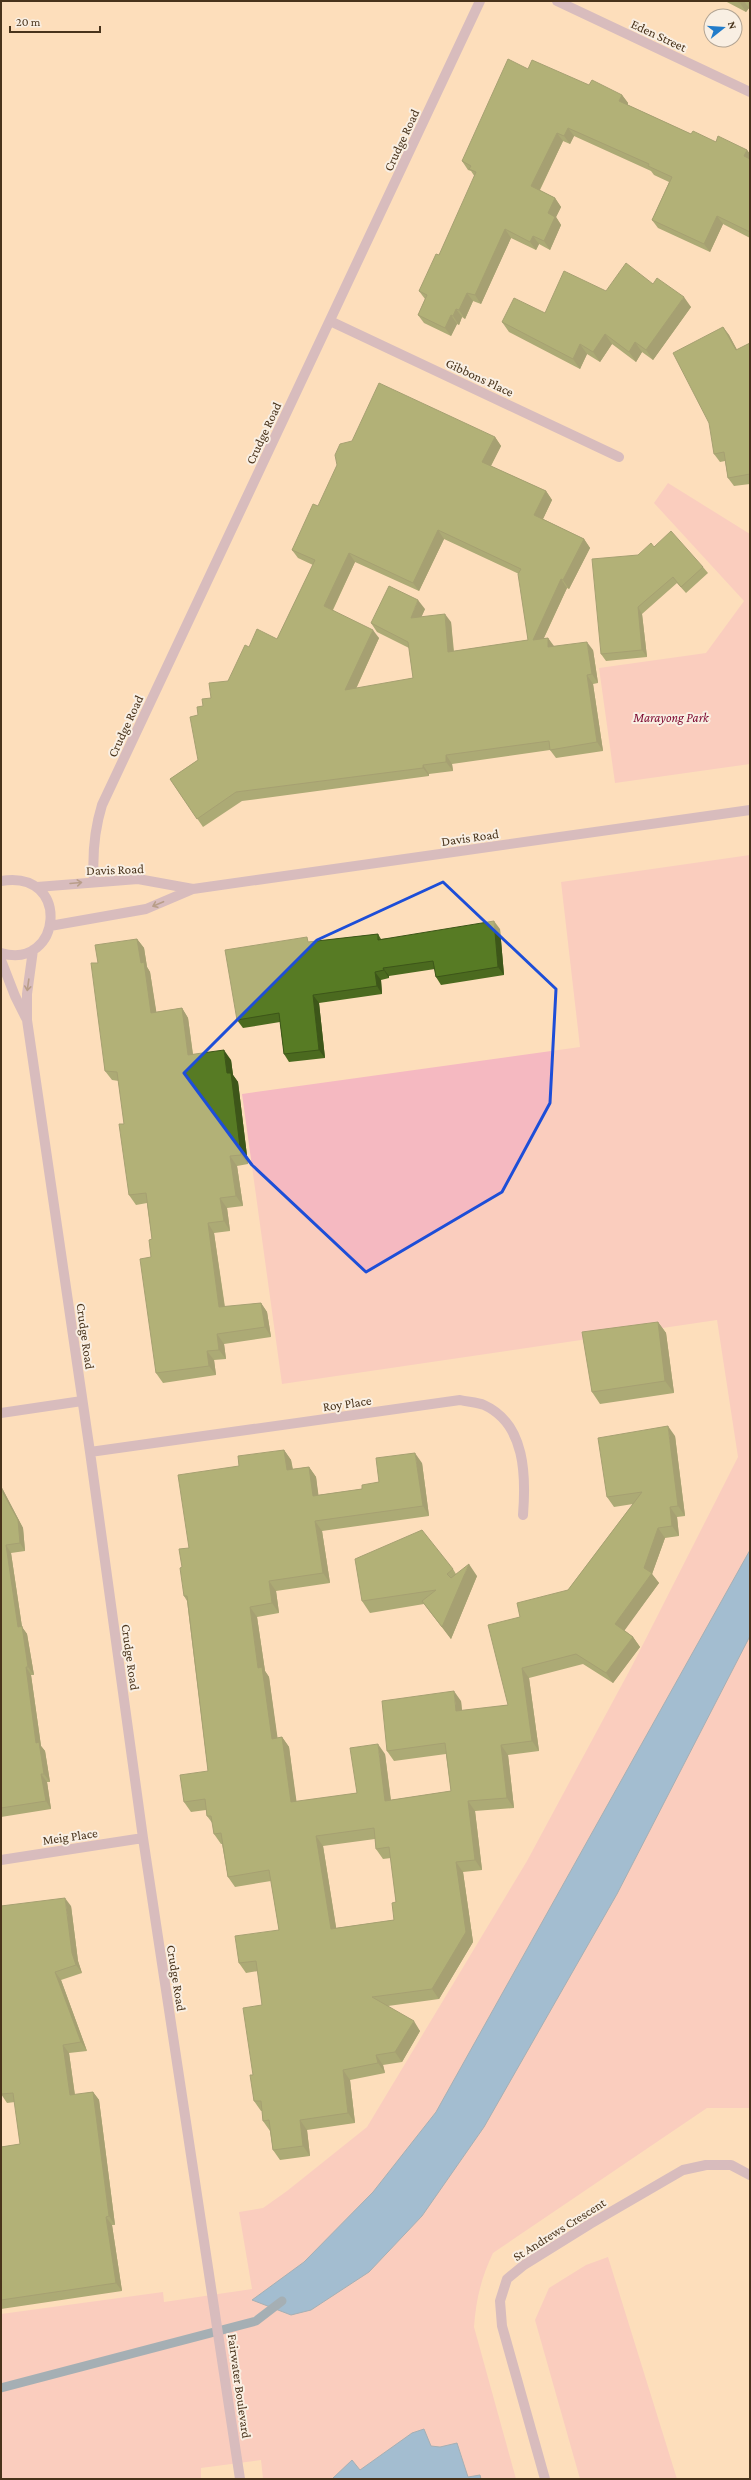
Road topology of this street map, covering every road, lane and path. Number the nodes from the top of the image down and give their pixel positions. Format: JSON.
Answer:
{"nodes":[{"id":1,"x":480,"y":1,"type":"edge"},
{"id":2,"x":557,"y":1,"type":"edge"},
{"id":3,"x":750,"y":92,"type":"edge"},
{"id":4,"x":330,"y":320,"type":"junction"},
{"id":5,"x":619,"y":457,"type":"dead end"},
{"id":6,"x":750,"y":810,"type":"edge"},
{"id":7,"x":1,"y":881,"type":"edge"},
{"id":8,"x":94,"y":882,"type":"junction"},
{"id":9,"x":37,"y":887,"type":"junction"},
{"id":10,"x":193,"y":889,"type":"junction"},
{"id":11,"x":50,"y":926,"type":"junction"},
{"id":12,"x":33,"y":950,"type":"junction"},
{"id":13,"x":1,"y":953,"type":"edge"},
{"id":14,"x":1,"y":960,"type":"edge"},
{"id":15,"x":27,"y":1020,"type":"junction"},
{"id":16,"x":82,"y":1402,"type":"junction"},
{"id":17,"x":1,"y":1413,"type":"edge"},
{"id":18,"x":90,"y":1452,"type":"junction"},
{"id":19,"x":523,"y":1515,"type":"dead end"},
{"id":20,"x":143,"y":1838,"type":"junction"},
{"id":21,"x":1,"y":1860,"type":"edge"},
{"id":22,"x":750,"y":2175,"type":"edge"},
{"id":23,"x":214,"y":2297,"type":"joint"},
{"id":24,"x":240,"y":2476,"type":"edge"},
{"id":25,"x":545,"y":2479,"type":"edge"}],
"edges":[{"from":1,"to":4,"type":"street","name":"Crudge Road"},
{"from":2,"to":3,"type":"street","name":"Eden Street"},
{"from":4,"to":5,"type":"street","name":"Gibbons Place"},
{"from":4,"to":8,"type":"street","name":"Crudge Road"},
{"from":6,"to":10,"type":"street","name":"Davis Road"},
{"from":7,"to":9,"type":"street"},
{"from":9,"to":8,"type":"street","name":"Davis Road","one_way":true},
{"from":8,"to":10,"type":"street","name":"Davis Road"},
{"from":9,"to":11,"type":"street"},
{"from":10,"to":11,"type":"street","name":"Davis Road","one_way":true},
{"from":11,"to":12,"type":"street"},
{"from":12,"to":13,"type":"street"},
{"from":12,"to":15,"type":"street","name":"Crudge Road","one_way":true},
{"from":14,"to":15,"type":"street","name":"Crudge Road"},
{"from":15,"to":16,"type":"street","name":"Crudge Road"},
{"from":16,"to":17,"type":"street"},
{"from":16,"to":18,"type":"street","name":"Crudge Road"},
{"from":18,"to":19,"type":"street","name":"Roy Place"},
{"from":18,"to":20,"type":"street","name":"Crudge Road"},
{"from":20,"to":21,"type":"street","name":"Meig Place"},
{"from":20,"to":23,"type":"street","name":"Crudge Road"},
{"from":22,"to":25,"type":"street","name":"St Andrews Crescent"},
{"from":23,"to":24,"type":"street","name":"Fairwater Boulevard"}]}
